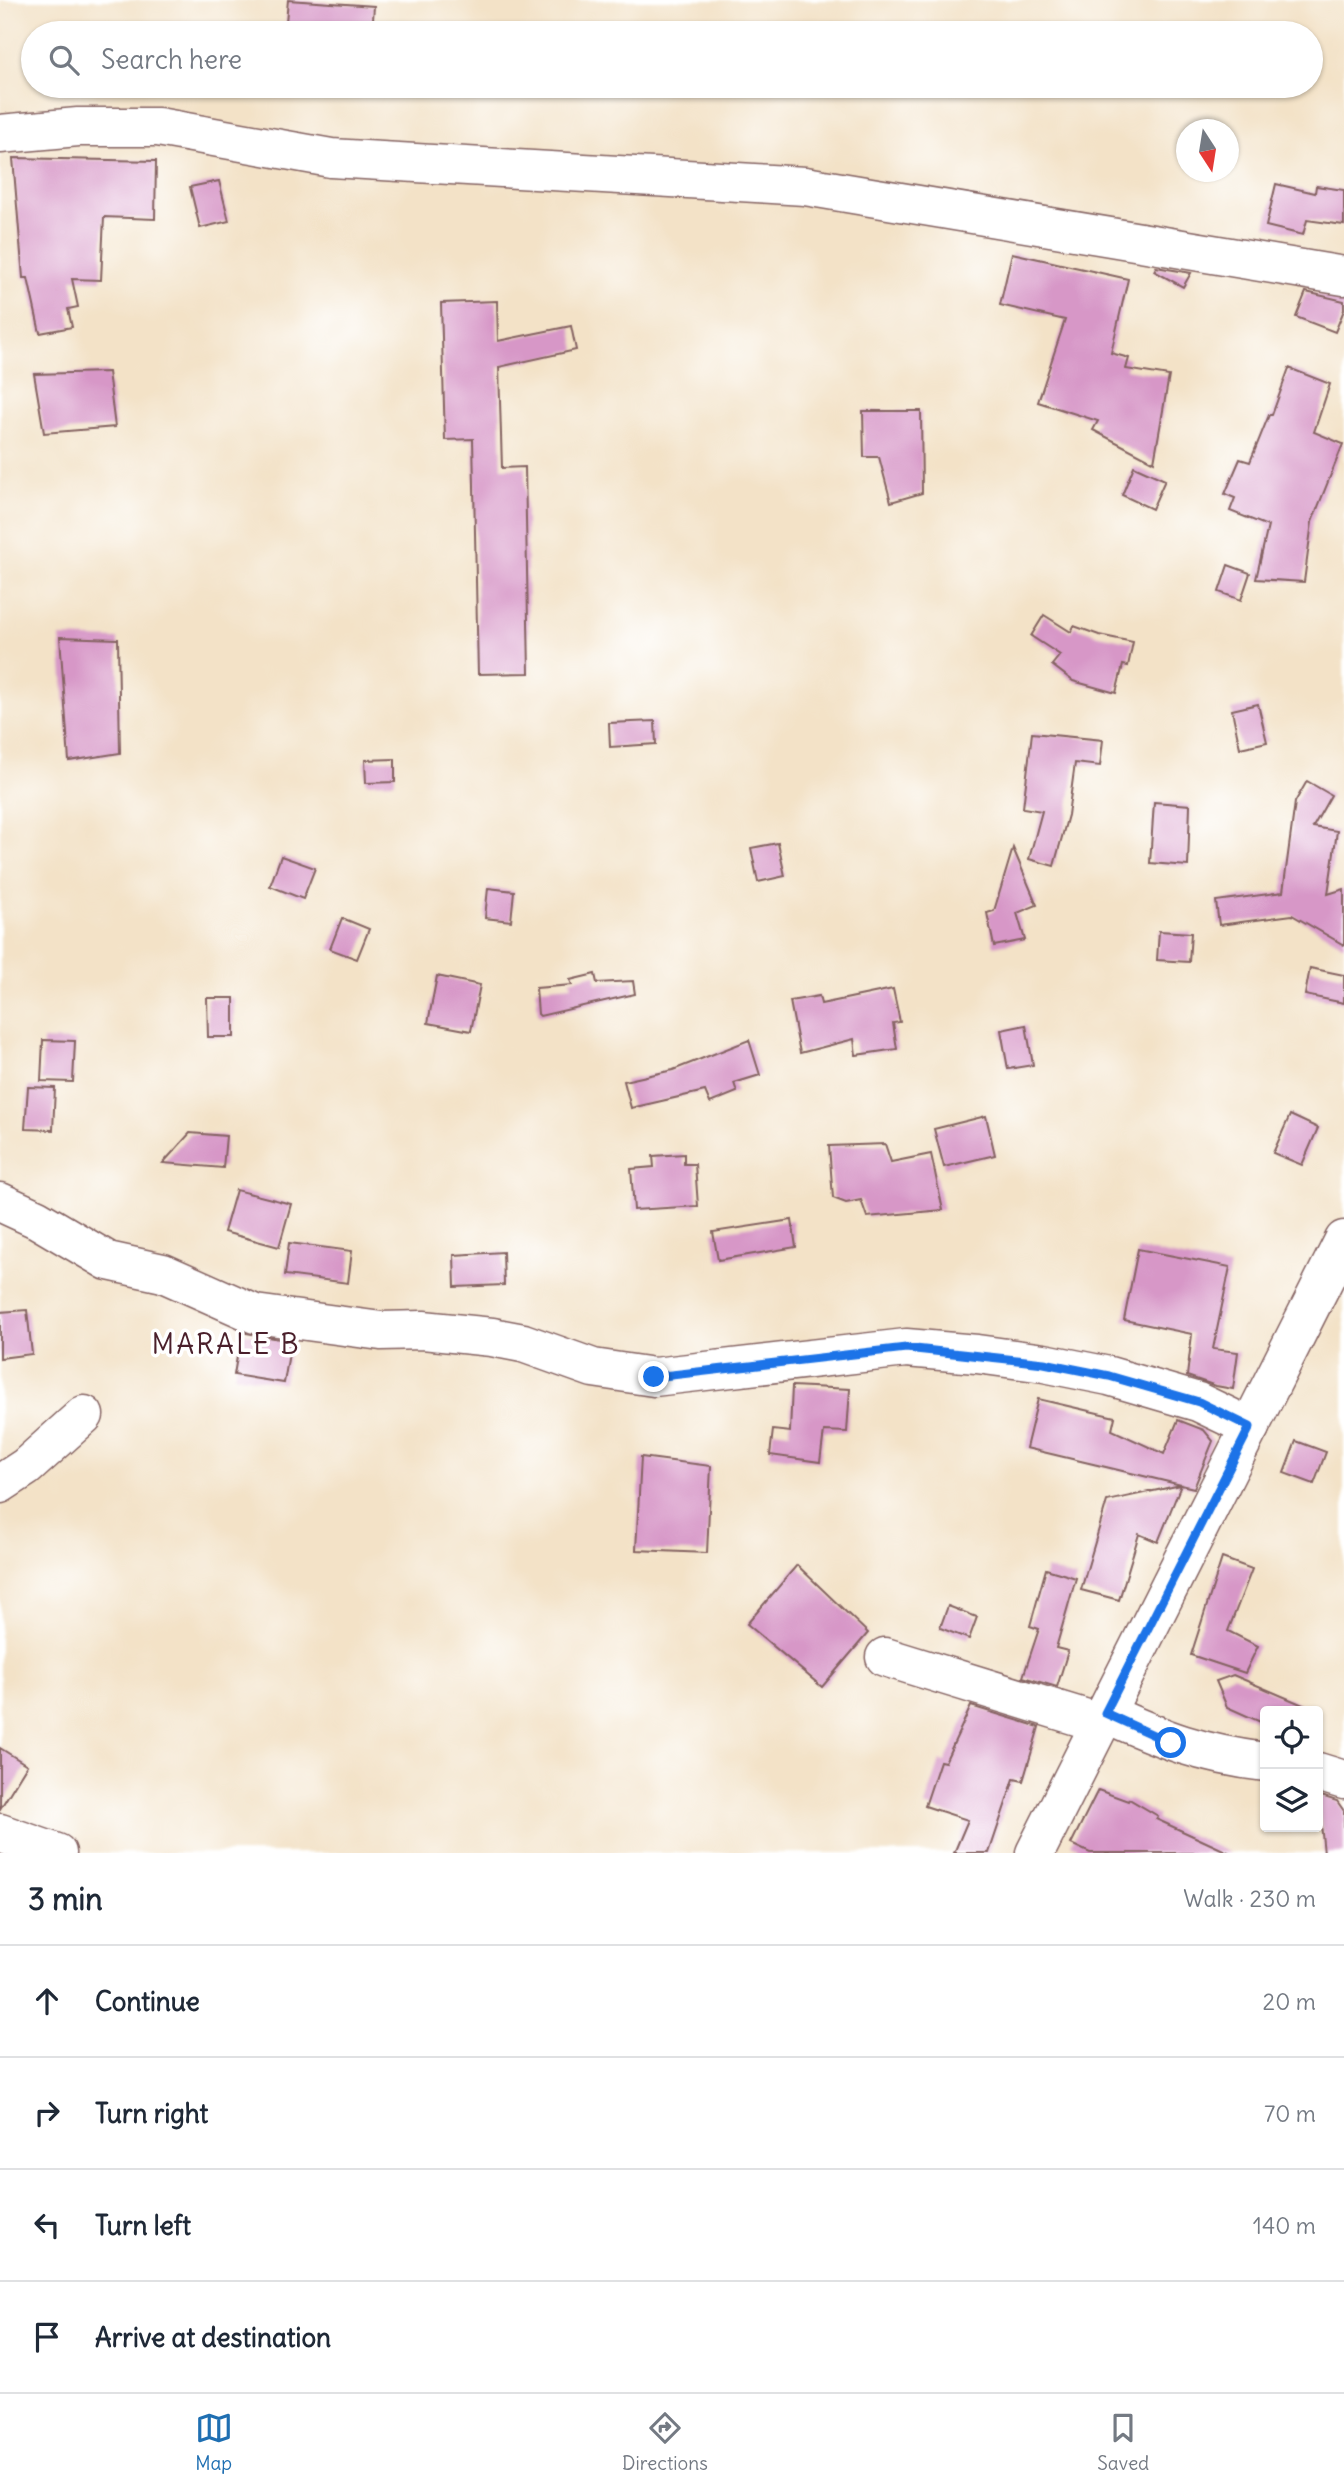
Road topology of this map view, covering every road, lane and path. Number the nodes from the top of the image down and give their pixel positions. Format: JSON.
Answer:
{"nodes":[{"id":1,"x":0,"y":134,"type":"edge"},
{"id":2,"x":1344,"y":276,"type":"edge"},
{"id":3,"x":0,"y":1202,"type":"edge"},
{"id":4,"x":1344,"y":1240,"type":"edge"},
{"id":5,"x":84,"y":1415,"type":"dead end"},
{"id":6,"x":1250,"y":1427,"type":"junction"},
{"id":7,"x":0,"y":1484,"type":"edge"},
{"id":8,"x":885,"y":1657,"type":"dead end"},
{"id":9,"x":1103,"y":1718,"type":"junction"},
{"id":10,"x":1260,"y":1761,"type":"edge"},
{"id":11,"x":1323,"y":1774,"type":"edge"},
{"id":12,"x":1344,"y":1780,"type":"edge"},
{"id":13,"x":0,"y":1833,"type":"edge"},
{"id":14,"x":57,"y":1853,"type":"edge"},
{"id":15,"x":1035,"y":1853,"type":"edge"}],
"edges":[{"from":1,"to":2,"type":"street"},
{"from":3,"to":6,"type":"street"},
{"from":4,"to":6,"type":"street"},
{"from":5,"to":7,"type":"street"},
{"from":6,"to":9,"type":"street"},
{"from":8,"to":9,"type":"street"},
{"from":9,"to":10,"type":"street"},
{"from":9,"to":15,"type":"street"},
{"from":11,"to":12,"type":"street"},
{"from":13,"to":14,"type":"street"}]}
